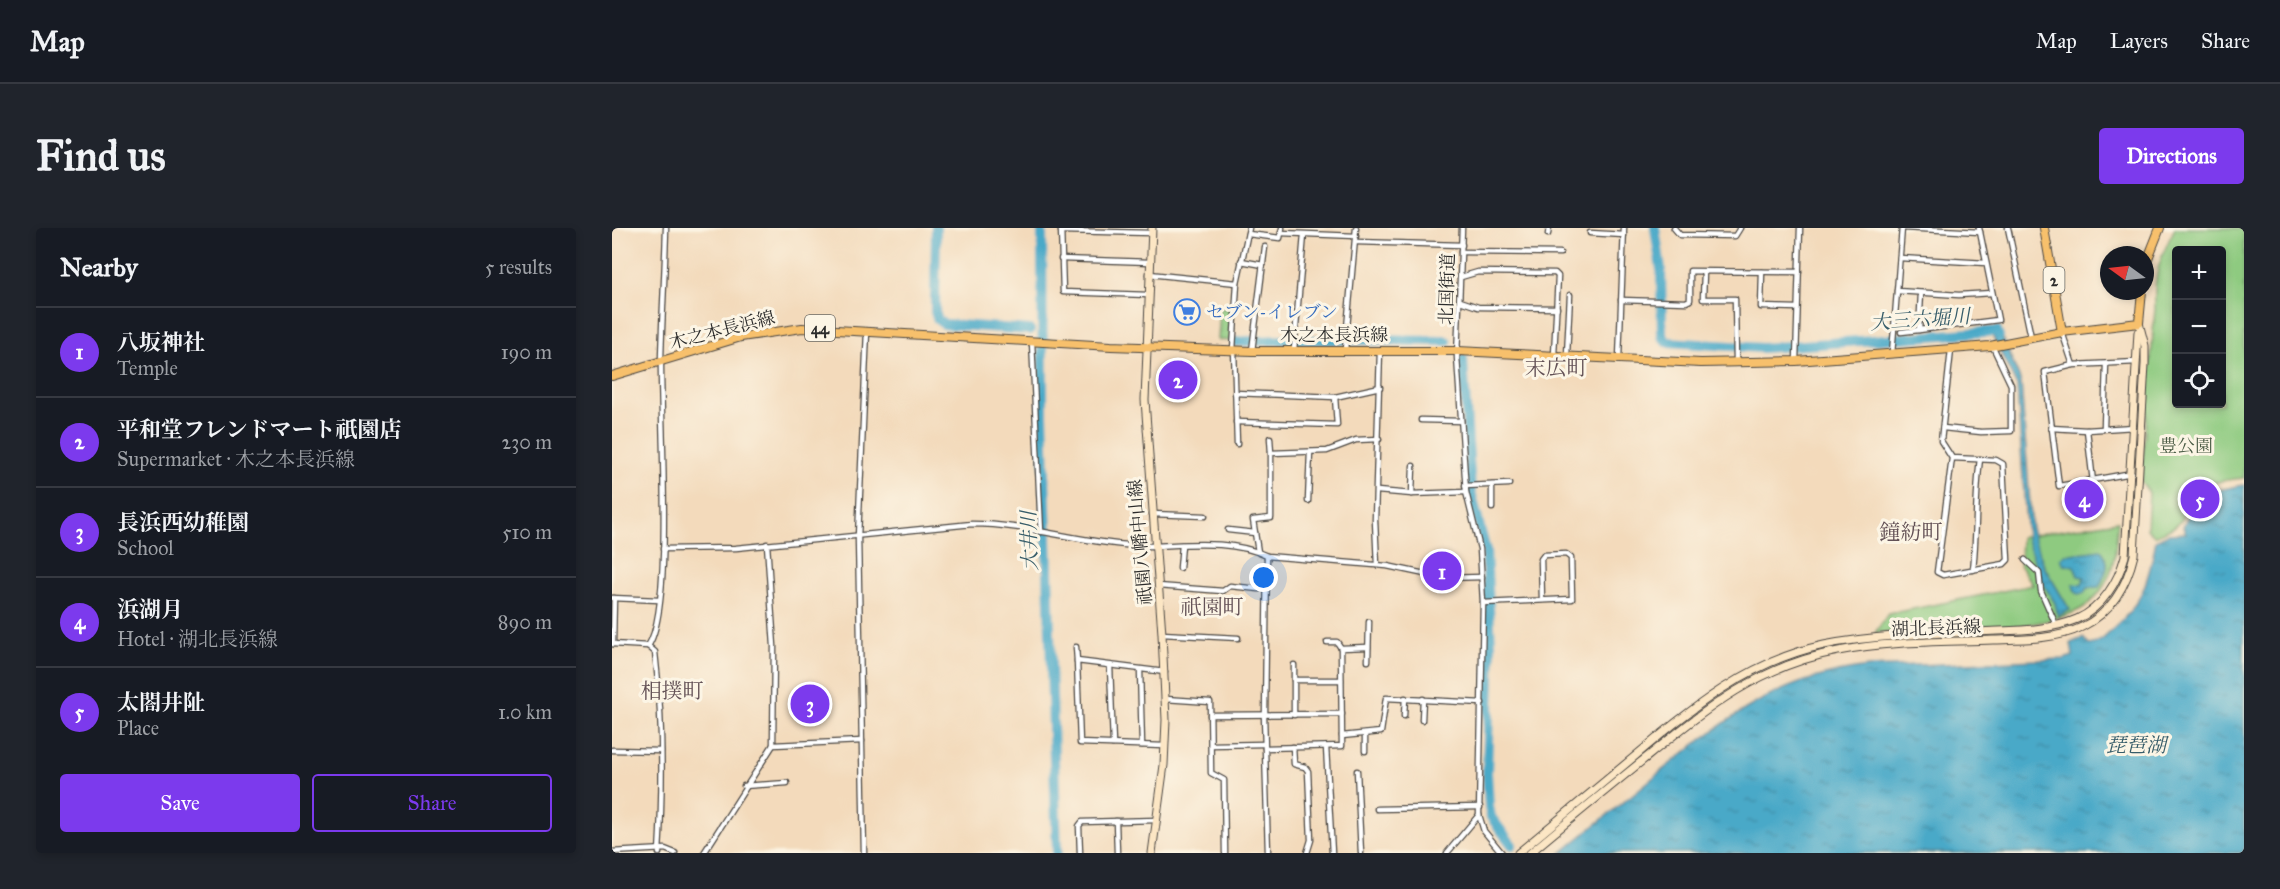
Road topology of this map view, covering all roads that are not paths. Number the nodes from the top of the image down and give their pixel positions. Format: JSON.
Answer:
{"nodes":[{"id":1,"x":666,"y":228,"type":"edge"},
{"id":2,"x":1356,"y":228,"type":"edge"},
{"id":3,"x":1462,"y":228,"type":"edge"},
{"id":4,"x":1549,"y":228,"type":"edge"},
{"id":5,"x":1624,"y":228,"type":"edge"},
{"id":6,"x":1674,"y":228,"type":"edge"},
{"id":7,"x":1740,"y":228,"type":"edge"},
{"id":8,"x":1800,"y":228,"type":"edge"},
{"id":9,"x":1902,"y":228,"type":"edge"},
{"id":10,"x":2008,"y":228,"type":"edge"},
{"id":11,"x":2044,"y":228,"type":"edge"},
{"id":12,"x":2160,"y":228,"type":"edge"},
{"id":13,"x":1948,"y":229,"type":"edge"},
{"id":14,"x":1061,"y":230,"type":"edge"},
{"id":15,"x":1110,"y":230,"type":"edge"},
{"id":16,"x":1282,"y":230,"type":"edge"},
{"id":17,"x":1980,"y":230,"type":"edge"},
{"id":18,"x":1152,"y":231,"type":"edge"},
{"id":19,"x":1248,"y":231,"type":"edge"},
{"id":20,"x":1590,"y":233,"type":"dead end"},
{"id":21,"x":1548,"y":234,"type":"dead end"},
{"id":22,"x":1304,"y":235,"type":"junction"},
{"id":23,"x":1624,"y":235,"type":"junction"},
{"id":24,"x":1356,"y":236,"type":"junction"},
{"id":25,"x":1356,"y":242,"type":"junction"},
{"id":26,"x":1461,"y":244,"type":"junction"},
{"id":27,"x":2153,"y":246,"type":"edge"},
{"id":28,"x":1265,"y":247,"type":"dead end"},
{"id":29,"x":1461,"y":252,"type":"junction"},
{"id":30,"x":1560,"y":253,"type":"dead end"},
{"id":31,"x":1900,"y":258,"type":"junction"},
{"id":32,"x":1061,"y":259,"type":"junction"},
{"id":33,"x":1241,"y":261,"type":"junction"},
{"id":34,"x":1150,"y":262,"type":"junction"},
{"id":35,"x":1986,"y":263,"type":"junction"},
{"id":36,"x":1263,"y":265,"type":"junction"},
{"id":37,"x":1704,"y":272,"type":"junction"},
{"id":38,"x":1762,"y":272,"type":"junction"},
{"id":39,"x":1798,"y":272,"type":"junction"},
{"id":40,"x":1149,"y":274,"type":"junction"},
{"id":41,"x":1461,"y":277,"type":"junction"},
{"id":42,"x":1237,"y":283,"type":"junction"},
{"id":43,"x":1897,"y":291,"type":"junction"},
{"id":44,"x":1921,"y":293,"type":"junction"},
{"id":45,"x":1992,"y":293,"type":"junction"},
{"id":46,"x":1148,"y":295,"type":"junction"},
{"id":47,"x":1570,"y":295,"type":"dead end"},
{"id":48,"x":1621,"y":300,"type":"junction"},
{"id":49,"x":2141,"y":300,"type":"edge"},
{"id":50,"x":1460,"y":301,"type":"junction"},
{"id":51,"x":1557,"y":308,"type":"junction"},
{"id":52,"x":1797,"y":308,"type":"junction"},
{"id":53,"x":2139,"y":323,"type":"junction"},
{"id":54,"x":1919,"y":330,"type":"junction"},
{"id":55,"x":867,"y":331,"type":"junction"},
{"id":56,"x":1901,"y":332,"type":"dead end"},
{"id":57,"x":2062,"y":332,"type":"junction"},
{"id":58,"x":2031,"y":337,"type":"junction"},
{"id":59,"x":1034,"y":342,"type":"junction"},
{"id":60,"x":1991,"y":346,"type":"junction"},
{"id":61,"x":1146,"y":347,"type":"junction"},
{"id":62,"x":1233,"y":350,"type":"junction"},
{"id":63,"x":1294,"y":350,"type":"junction"},
{"id":64,"x":1345,"y":350,"type":"junction"},
{"id":65,"x":1380,"y":350,"type":"junction"},
{"id":66,"x":1951,"y":350,"type":"junction"},
{"id":67,"x":1252,"y":351,"type":"junction"},
{"id":68,"x":1458,"y":351,"type":"junction"},
{"id":69,"x":1892,"y":354,"type":"junction"},
{"id":70,"x":1554,"y":355,"type":"junction"},
{"id":71,"x":1567,"y":355,"type":"junction"},
{"id":72,"x":1796,"y":356,"type":"junction"},
{"id":73,"x":1619,"y":357,"type":"junction"},
{"id":74,"x":1736,"y":358,"type":"junction"},
{"id":75,"x":661,"y":360,"type":"junction"},
{"id":76,"x":2137,"y":362,"type":"junction"},
{"id":77,"x":2106,"y":364,"type":"junction"},
{"id":78,"x":2073,"y":365,"type":"junction"},
{"id":79,"x":612,"y":376,"type":"edge"},
{"id":80,"x":1380,"y":387,"type":"junction"},
{"id":81,"x":1235,"y":393,"type":"junction"},
{"id":82,"x":1335,"y":397,"type":"junction"},
{"id":83,"x":1421,"y":420,"type":"dead end"},
{"id":84,"x":1461,"y":421,"type":"junction"},
{"id":85,"x":1236,"y":422,"type":"junction"},
{"id":86,"x":2104,"y":427,"type":"junction"},
{"id":87,"x":2134,"y":427,"type":"junction"},
{"id":88,"x":1943,"y":428,"type":"junction"},
{"id":89,"x":2051,"y":428,"type":"junction"},
{"id":90,"x":2087,"y":430,"type":"junction"},
{"id":91,"x":1270,"y":438,"type":"dead end"},
{"id":92,"x":1379,"y":439,"type":"junction"},
{"id":93,"x":1237,"y":444,"type":"dead end"},
{"id":94,"x":1310,"y":452,"type":"junction"},
{"id":95,"x":1270,"y":453,"type":"junction"},
{"id":96,"x":1952,"y":458,"type":"junction"},
{"id":97,"x":1980,"y":459,"type":"junction"},
{"id":98,"x":1413,"y":466,"type":"dead end"},
{"id":99,"x":2132,"y":473,"type":"junction"},
{"id":100,"x":2093,"y":482,"type":"junction"},
{"id":101,"x":1509,"y":484,"type":"dead end"},
{"id":102,"x":1492,"y":485,"type":"junction"},
{"id":103,"x":1468,"y":487,"type":"junction"},
{"id":104,"x":1377,"y":491,"type":"junction"},
{"id":105,"x":1413,"y":494,"type":"junction"},
{"id":106,"x":1308,"y":501,"type":"dead end"},
{"id":107,"x":1492,"y":508,"type":"dead end"},
{"id":108,"x":1152,"y":514,"type":"junction"},
{"id":109,"x":1204,"y":516,"type":"dead end"},
{"id":110,"x":1228,"y":530,"type":"dead end"},
{"id":111,"x":1042,"y":533,"type":"junction"},
{"id":112,"x":1255,"y":533,"type":"junction"},
{"id":113,"x":858,"y":537,"type":"junction"},
{"id":114,"x":767,"y":544,"type":"junction"},
{"id":115,"x":1155,"y":544,"type":"junction"},
{"id":116,"x":1182,"y":545,"type":"junction"},
{"id":117,"x":663,"y":549,"type":"junction"},
{"id":118,"x":1258,"y":552,"type":"junction"},
{"id":119,"x":1267,"y":556,"type":"junction"},
{"id":120,"x":2025,"y":560,"type":"dead end"},
{"id":121,"x":1377,"y":565,"type":"junction"},
{"id":122,"x":1180,"y":568,"type":"dead end"},
{"id":123,"x":1973,"y":570,"type":"junction"},
{"id":124,"x":1482,"y":577,"type":"junction"},
{"id":125,"x":1158,"y":586,"type":"junction"},
{"id":126,"x":1258,"y":589,"type":"dead end"},
{"id":127,"x":613,"y":598,"type":"edge"},
{"id":128,"x":659,"y":600,"type":"junction"},
{"id":129,"x":1542,"y":600,"type":"junction"},
{"id":130,"x":1484,"y":603,"type":"junction"},
{"id":131,"x":1369,"y":622,"type":"dead end"},
{"id":132,"x":2055,"y":625,"type":"junction"},
{"id":133,"x":1162,"y":634,"type":"junction"},
{"id":134,"x":1238,"y":638,"type":"dead end"},
{"id":135,"x":1327,"y":642,"type":"dead end"},
{"id":136,"x":612,"y":644,"type":"edge"},
{"id":137,"x":648,"y":646,"type":"junction"},
{"id":138,"x":1076,"y":646,"type":"dead end"},
{"id":139,"x":1368,"y":647,"type":"junction"},
{"id":140,"x":1341,"y":648,"type":"junction"},
{"id":141,"x":1077,"y":661,"type":"junction"},
{"id":142,"x":1368,"y":661,"type":"dead end"},
{"id":143,"x":1294,"y":665,"type":"dead end"},
{"id":144,"x":1110,"y":666,"type":"junction"},
{"id":145,"x":1140,"y":670,"type":"junction"},
{"id":146,"x":1165,"y":672,"type":"junction"},
{"id":147,"x":1294,"y":680,"type":"junction"},
{"id":148,"x":1341,"y":680,"type":"junction"},
{"id":149,"x":1405,"y":698,"type":"junction"},
{"id":150,"x":1166,"y":699,"type":"junction"},
{"id":151,"x":1423,"y":699,"type":"junction"},
{"id":152,"x":1482,"y":703,"type":"junction"},
{"id":153,"x":1342,"y":714,"type":"junction"},
{"id":154,"x":1265,"y":715,"type":"junction"},
{"id":155,"x":1294,"y":715,"type":"junction"},
{"id":156,"x":1210,"y":716,"type":"junction"},
{"id":157,"x":1404,"y":716,"type":"dead end"},
{"id":158,"x":1422,"y":720,"type":"dead end"},
{"id":159,"x":1365,"y":734,"type":"junction"},
{"id":160,"x":1342,"y":736,"type":"junction"},
{"id":161,"x":862,"y":741,"type":"junction"},
{"id":162,"x":1113,"y":744,"type":"junction"},
{"id":163,"x":772,"y":745,"type":"junction"},
{"id":164,"x":1142,"y":745,"type":"junction"},
{"id":165,"x":1211,"y":745,"type":"junction"},
{"id":166,"x":1164,"y":746,"type":"junction"},
{"id":167,"x":1264,"y":746,"type":"junction"},
{"id":168,"x":1293,"y":747,"type":"junction"},
{"id":169,"x":1326,"y":747,"type":"junction"},
{"id":170,"x":612,"y":750,"type":"edge"},
{"id":171,"x":661,"y":751,"type":"junction"},
{"id":172,"x":1365,"y":751,"type":"dead end"},
{"id":173,"x":1357,"y":771,"type":"dead end"},
{"id":174,"x":787,"y":783,"type":"dead end"},
{"id":175,"x":744,"y":786,"type":"junction"},
{"id":176,"x":1480,"y":807,"type":"junction"},
{"id":177,"x":1377,"y":809,"type":"dead end"},
{"id":178,"x":1479,"y":815,"type":"junction"},
{"id":179,"x":1157,"y":820,"type":"junction"},
{"id":180,"x":1116,"y":821,"type":"junction"},
{"id":181,"x":659,"y":851,"type":"edge"},
{"id":182,"x":612,"y":852,"type":"edge"},
{"id":183,"x":675,"y":853,"type":"edge"},
{"id":184,"x":704,"y":853,"type":"edge"},
{"id":185,"x":864,"y":853,"type":"edge"},
{"id":186,"x":1080,"y":853,"type":"edge"},
{"id":187,"x":1117,"y":853,"type":"edge"},
{"id":188,"x":1152,"y":853,"type":"edge"},
{"id":189,"x":1225,"y":853,"type":"edge"},
{"id":190,"x":1268,"y":853,"type":"edge"},
{"id":191,"x":1307,"y":853,"type":"edge"},
{"id":192,"x":1332,"y":853,"type":"edge"},
{"id":193,"x":1361,"y":853,"type":"edge"},
{"id":194,"x":1447,"y":853,"type":"edge"},
{"id":195,"x":1502,"y":853,"type":"edge"},
{"id":196,"x":1518,"y":853,"type":"edge"},
{"id":197,"x":1530,"y":853,"type":"edge"}],
"edges":[{"from":1,"to":75,"type":"street"},
{"from":2,"to":24,"type":"street"},
{"from":3,"to":26,"type":"street","name":"北国街道"},
{"from":4,"to":21,"type":"street"},
{"from":5,"to":23,"type":"street"},
{"from":6,"to":7,"type":"street"},
{"from":8,"to":39,"type":"street"},
{"from":9,"to":13,"type":"street"},
{"from":9,"to":31,"type":"street"},
{"from":10,"to":58,"type":"street"},
{"from":11,"to":57,"type":"main road","number":"2"},
{"from":12,"to":27,"type":"main road"},
{"from":13,"to":17,"type":"street"},
{"from":14,"to":15,"type":"street"},
{"from":14,"to":32,"type":"street"},
{"from":15,"to":18,"type":"street"},
{"from":16,"to":19,"type":"street"},
{"from":16,"to":22,"type":"street"},
{"from":17,"to":35,"type":"street"},
{"from":18,"to":34,"type":"main road","name":"祇園八幡中山線"},
{"from":19,"to":33,"type":"street"},
{"from":20,"to":23,"type":"street"},
{"from":22,"to":24,"type":"street"},
{"from":22,"to":63,"type":"street"},
{"from":23,"to":48,"type":"street"},
{"from":24,"to":25,"type":"street"},
{"from":25,"to":26,"type":"street"},
{"from":25,"to":64,"type":"street"},
{"from":26,"to":29,"type":"street","name":"北国街道"},
{"from":28,"to":36,"type":"street"},
{"from":29,"to":30,"type":"street"},
{"from":29,"to":41,"type":"street","name":"北国街道"},
{"from":31,"to":35,"type":"street"},
{"from":31,"to":43,"type":"street"},
{"from":32,"to":34,"type":"street"},
{"from":32,"to":46,"type":"street"},
{"from":33,"to":36,"type":"street"},
{"from":33,"to":42,"type":"street"},
{"from":34,"to":40,"type":"main road","name":"祇園八幡中山線"},
{"from":35,"to":45,"type":"street"},
{"from":36,"to":67,"type":"street"},
{"from":37,"to":38,"type":"street"},
{"from":37,"to":48,"type":"street"},
{"from":37,"to":74,"type":"street"},
{"from":38,"to":39,"type":"street"},
{"from":38,"to":52,"type":"street"},
{"from":39,"to":52,"type":"street"},
{"from":40,"to":42,"type":"street"},
{"from":40,"to":46,"type":"main road","name":"祇園八幡中山線"},
{"from":41,"to":50,"type":"street","name":"北国街道"},
{"from":41,"to":51,"type":"street"},
{"from":42,"to":62,"type":"street"},
{"from":43,"to":44,"type":"street"},
{"from":43,"to":69,"type":"street"},
{"from":44,"to":45,"type":"street"},
{"from":44,"to":54,"type":"street"},
{"from":45,"to":54,"type":"street"},
{"from":46,"to":61,"type":"main road","name":"祇園八幡中山線"},
{"from":47,"to":71,"type":"street"},
{"from":48,"to":73,"type":"street"},
{"from":49,"to":53,"type":"main road"},
{"from":50,"to":51,"type":"street"},
{"from":50,"to":68,"type":"street","name":"北国街道"},
{"from":51,"to":70,"type":"street"},
{"from":52,"to":72,"type":"street"},
{"from":53,"to":57,"type":"main road","name":"木之本長浜線"},
{"from":53,"to":76,"type":"main road","name":"湖北長浜線"},
{"from":53,"to":197,"type":"main road","name":"湖北長浜線"},
{"from":54,"to":56,"type":"street"},
{"from":55,"to":59,"type":"main road","name":"木之本長浜線","number":"44"},
{"from":55,"to":75,"type":"main road","name":"木之本長浜線","number":"44"},
{"from":55,"to":113,"type":"street"},
{"from":57,"to":58,"type":"main road","name":"木之本長浜線","number":"44"},
{"from":57,"to":78,"type":"street"},
{"from":58,"to":60,"type":"main road","name":"木之本長浜線","number":"44"},
{"from":59,"to":61,"type":"main road","name":"木之本長浜線","number":"44"},
{"from":59,"to":111,"type":"street"},
{"from":60,"to":66,"type":"main road","name":"木之本長浜線","number":"44"},
{"from":60,"to":88,"type":"street"},
{"from":61,"to":62,"type":"main road","name":"木之本長浜線","number":"44"},
{"from":61,"to":108,"type":"main road","name":"祇園八幡中山線"},
{"from":62,"to":67,"type":"main road","name":"木之本長浜線","number":"44"},
{"from":62,"to":81,"type":"street"},
{"from":63,"to":64,"type":"main road","name":"木之本長浜線","number":"44"},
{"from":63,"to":67,"type":"main road","name":"木之本長浜線","number":"44"},
{"from":64,"to":65,"type":"main road","name":"木之本長浜線","number":"44"},
{"from":65,"to":68,"type":"main road","name":"木之本長浜線","number":"44"},
{"from":65,"to":80,"type":"street"},
{"from":66,"to":69,"type":"main road","name":"木之本長浜線","number":"44"},
{"from":66,"to":88,"type":"street"},
{"from":68,"to":70,"type":"main road","name":"木之本長浜線","number":"44"},
{"from":68,"to":84,"type":"street","name":"北国街道"},
{"from":69,"to":72,"type":"main road","name":"木之本長浜線","number":"44"},
{"from":70,"to":71,"type":"main road","name":"木之本長浜線","number":"44"},
{"from":71,"to":73,"type":"main road","name":"木之本長浜線","number":"44"},
{"from":72,"to":74,"type":"main road","name":"木之本長浜線","number":"44"},
{"from":73,"to":74,"type":"main road","name":"木之本長浜線","number":"44"},
{"from":75,"to":79,"type":"main road","name":"木之本長浜線","number":"44"},
{"from":75,"to":117,"type":"street"},
{"from":76,"to":77,"type":"street"},
{"from":76,"to":87,"type":"main road","name":"湖北長浜線"},
{"from":77,"to":78,"type":"street"},
{"from":77,"to":86,"type":"street"},
{"from":78,"to":89,"type":"street"},
{"from":80,"to":82,"type":"street"},
{"from":80,"to":92,"type":"street"},
{"from":81,"to":82,"type":"street"},
{"from":81,"to":85,"type":"street"},
{"from":82,"to":85,"type":"street"},
{"from":83,"to":84,"type":"street"},
{"from":84,"to":103,"type":"street","name":"北国街道"},
{"from":85,"to":93,"type":"street"},
{"from":86,"to":87,"type":"street"},
{"from":86,"to":90,"type":"street"},
{"from":87,"to":99,"type":"main road","name":"湖北長浜線"},
{"from":88,"to":96,"type":"street"},
{"from":89,"to":90,"type":"street"},
{"from":89,"to":100,"type":"street"},
{"from":90,"to":100,"type":"street"},
{"from":91,"to":95,"type":"street"},
{"from":92,"to":94,"type":"street"},
{"from":92,"to":104,"type":"street"},
{"from":94,"to":95,"type":"street"},
{"from":94,"to":106,"type":"street"},
{"from":95,"to":112,"type":"street"},
{"from":96,"to":97,"type":"street"},
{"from":96,"to":123,"type":"street"},
{"from":97,"to":123,"type":"street"},
{"from":97,"to":123,"type":"street"},
{"from":98,"to":105,"type":"street"},
{"from":99,"to":100,"type":"street"},
{"from":99,"to":132,"type":"main road","name":"湖北長浜線"},
{"from":101,"to":102,"type":"street"},
{"from":102,"to":103,"type":"street"},
{"from":102,"to":107,"type":"street"},
{"from":103,"to":105,"type":"street"},
{"from":103,"to":124,"type":"street","name":"北国街道"},
{"from":104,"to":105,"type":"street"},
{"from":104,"to":121,"type":"street"},
{"from":108,"to":109,"type":"street"},
{"from":108,"to":115,"type":"main road","name":"祇園八幡中山線"},
{"from":110,"to":112,"type":"street"},
{"from":111,"to":113,"type":"street"},
{"from":111,"to":115,"type":"street"},
{"from":112,"to":118,"type":"street"},
{"from":113,"to":114,"type":"street"},
{"from":113,"to":161,"type":"street"},
{"from":114,"to":117,"type":"street"},
{"from":114,"to":163,"type":"street"},
{"from":115,"to":116,"type":"street"},
{"from":115,"to":125,"type":"main road","name":"祇園八幡中山線"},
{"from":116,"to":118,"type":"street"},
{"from":116,"to":122,"type":"street"},
{"from":117,"to":128,"type":"street"},
{"from":118,"to":119,"type":"street"},
{"from":119,"to":121,"type":"street"},
{"from":119,"to":154,"type":"street"},
{"from":120,"to":132,"type":"street"},
{"from":121,"to":124,"type":"street"},
{"from":124,"to":130,"type":"street","name":"北国街道"},
{"from":125,"to":126,"type":"street"},
{"from":125,"to":133,"type":"main road","name":"祇園八幡中山線"},
{"from":127,"to":128,"type":"street"},
{"from":127,"to":136,"type":"street"},
{"from":128,"to":137,"type":"street"},
{"from":129,"to":129,"type":"street"},
{"from":129,"to":130,"type":"street"},
{"from":130,"to":152,"type":"street","name":"北国街道"},
{"from":131,"to":139,"type":"street"},
{"from":132,"to":196,"type":"main road","name":"湖北長浜線"},
{"from":133,"to":134,"type":"street"},
{"from":133,"to":146,"type":"main road","name":"祇園八幡中山線"},
{"from":135,"to":140,"type":"street"},
{"from":136,"to":137,"type":"street"},
{"from":137,"to":171,"type":"street"},
{"from":138,"to":141,"type":"street"},
{"from":139,"to":140,"type":"street"},
{"from":139,"to":142,"type":"street"},
{"from":140,"to":148,"type":"street"},
{"from":141,"to":144,"type":"street"},
{"from":141,"to":162,"type":"street"},
{"from":143,"to":147,"type":"street"},
{"from":144,"to":145,"type":"street"},
{"from":144,"to":162,"type":"street"},
{"from":145,"to":146,"type":"street"},
{"from":145,"to":164,"type":"street"},
{"from":146,"to":150,"type":"main road","name":"祇園八幡中山線"},
{"from":147,"to":148,"type":"street"},
{"from":147,"to":155,"type":"street"},
{"from":148,"to":153,"type":"street"},
{"from":149,"to":151,"type":"street"},
{"from":149,"to":157,"type":"street"},
{"from":149,"to":159,"type":"street"},
{"from":150,"to":156,"type":"street"},
{"from":150,"to":166,"type":"main road","name":"祇園八幡中山線"},
{"from":151,"to":152,"type":"street"},
{"from":151,"to":158,"type":"street"},
{"from":152,"to":176,"type":"street","name":"北国街道"},
{"from":153,"to":155,"type":"street"},
{"from":153,"to":160,"type":"street"},
{"from":154,"to":155,"type":"street"},
{"from":154,"to":156,"type":"street"},
{"from":154,"to":167,"type":"street"},
{"from":156,"to":165,"type":"street"},
{"from":159,"to":160,"type":"street"},
{"from":159,"to":172,"type":"street"},
{"from":160,"to":169,"type":"street"},
{"from":161,"to":163,"type":"street"},
{"from":161,"to":185,"type":"street"},
{"from":162,"to":164,"type":"street"},
{"from":163,"to":175,"type":"street"},
{"from":164,"to":166,"type":"street"},
{"from":165,"to":167,"type":"street"},
{"from":165,"to":189,"type":"street"},
{"from":166,"to":179,"type":"main road","name":"祇園八幡中山線"},
{"from":167,"to":168,"type":"street"},
{"from":167,"to":190,"type":"street"},
{"from":168,"to":169,"type":"street"},
{"from":168,"to":191,"type":"street"},
{"from":169,"to":192,"type":"street"},
{"from":170,"to":171,"type":"street"},
{"from":171,"to":181,"type":"street"},
{"from":173,"to":193,"type":"street"},
{"from":174,"to":175,"type":"street"},
{"from":175,"to":184,"type":"street"},
{"from":176,"to":177,"type":"street"},
{"from":176,"to":178,"type":"street","name":"北国街道"},
{"from":178,"to":194,"type":"street"},
{"from":178,"to":195,"type":"street"},
{"from":179,"to":180,"type":"street"},
{"from":179,"to":188,"type":"main road","name":"祇園八幡中山線"},
{"from":180,"to":186,"type":"street"},
{"from":180,"to":187,"type":"street"},
{"from":181,"to":182,"type":"street"},
{"from":181,"to":183,"type":"street"}]}
